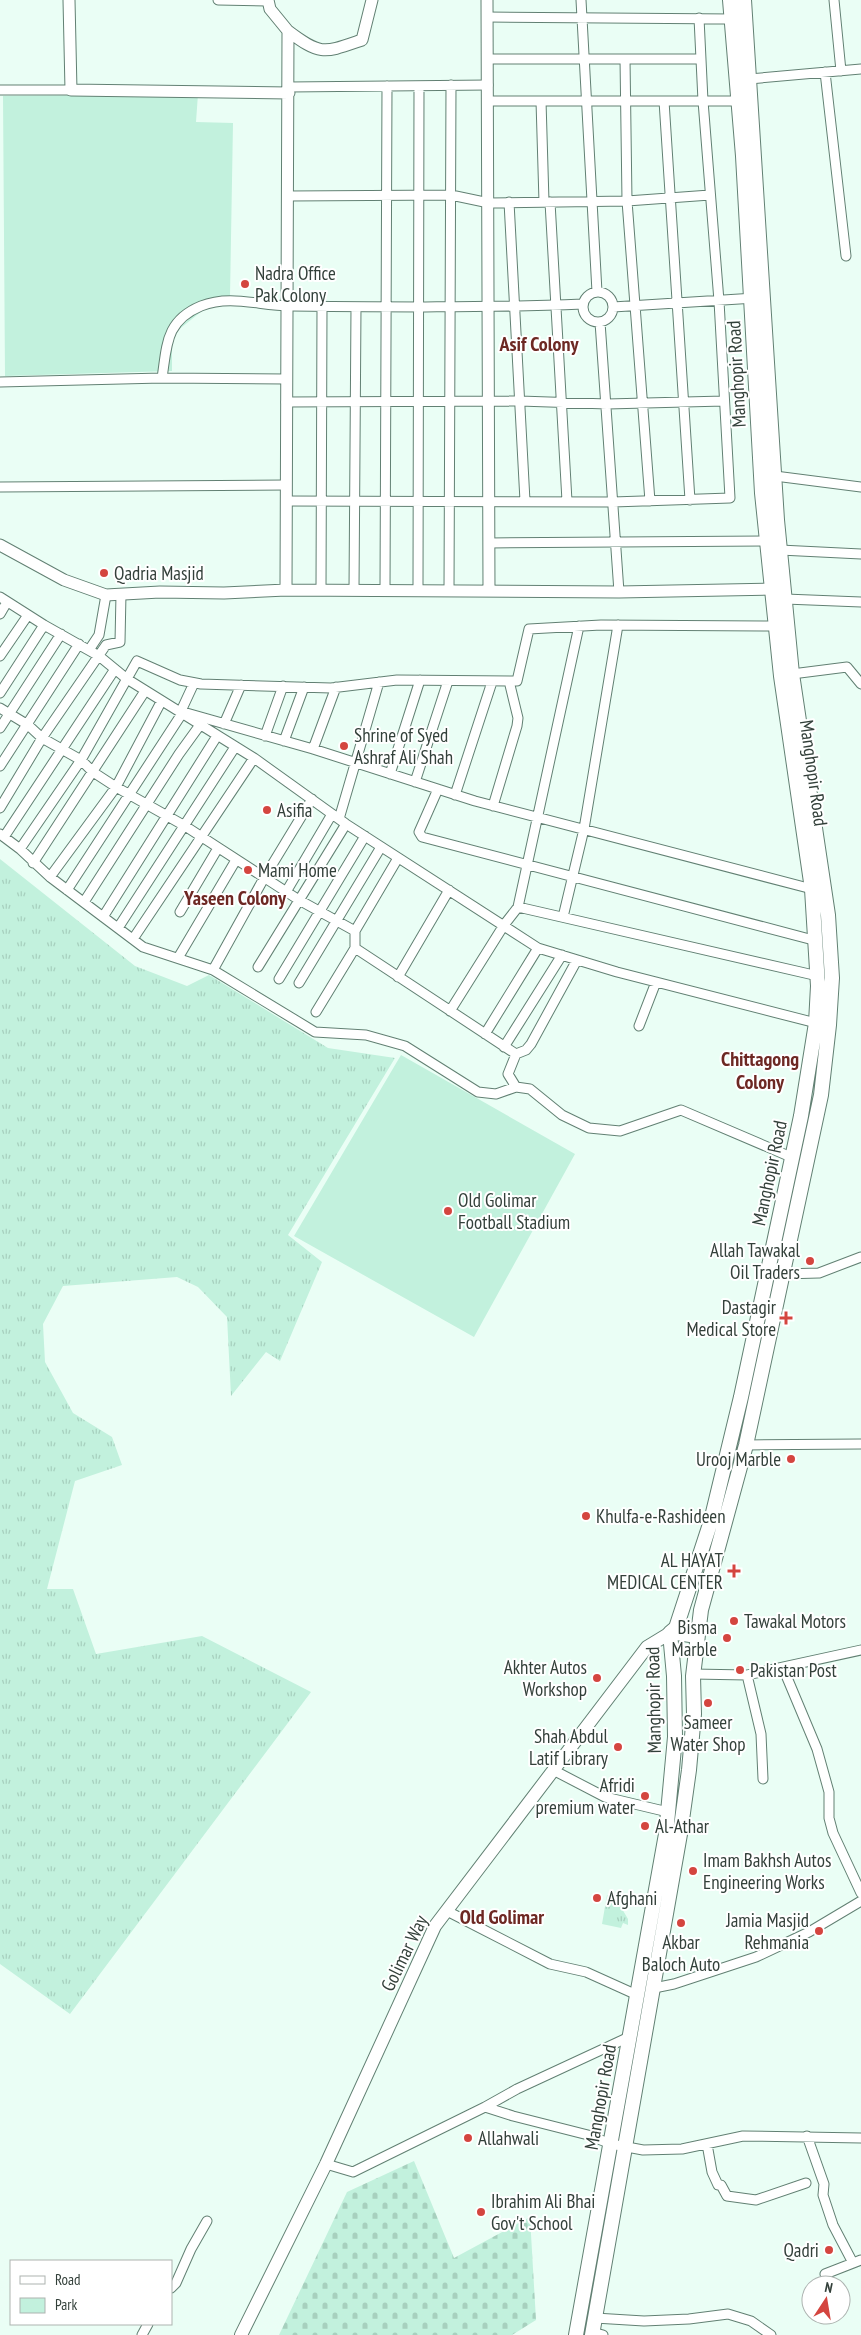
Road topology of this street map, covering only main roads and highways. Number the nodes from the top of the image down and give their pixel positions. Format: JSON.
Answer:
{"nodes":[{"id":1,"x":737,"y":1,"type":"edge"},
{"id":2,"x":757,"y":298,"type":"junction"},
{"id":3,"x":670,"y":1633,"type":"junction"},
{"id":4,"x":697,"y":1637,"type":"junction"},
{"id":5,"x":596,"y":2334,"type":"edge"},
{"id":6,"x":241,"y":2335,"type":"edge"},
{"id":7,"x":576,"y":2335,"type":"edge"}],
"edges":[{"from":1,"to":2,"type":"main road","name":"Manghopir Road"},
{"from":1,"to":2,"type":"main road","name":"Manghopir Road"},
{"from":2,"to":3,"type":"main road","name":"Manghopir Road"},
{"from":2,"to":4,"type":"main road","name":"Manghopir Road"},
{"from":3,"to":4,"type":"main road"},
{"from":3,"to":6,"type":"main road","name":"Golimar Way"},
{"from":3,"to":7,"type":"main road","name":"Manghopir Road"},
{"from":4,"to":5,"type":"main road","name":"Manghopir Road"}]}
